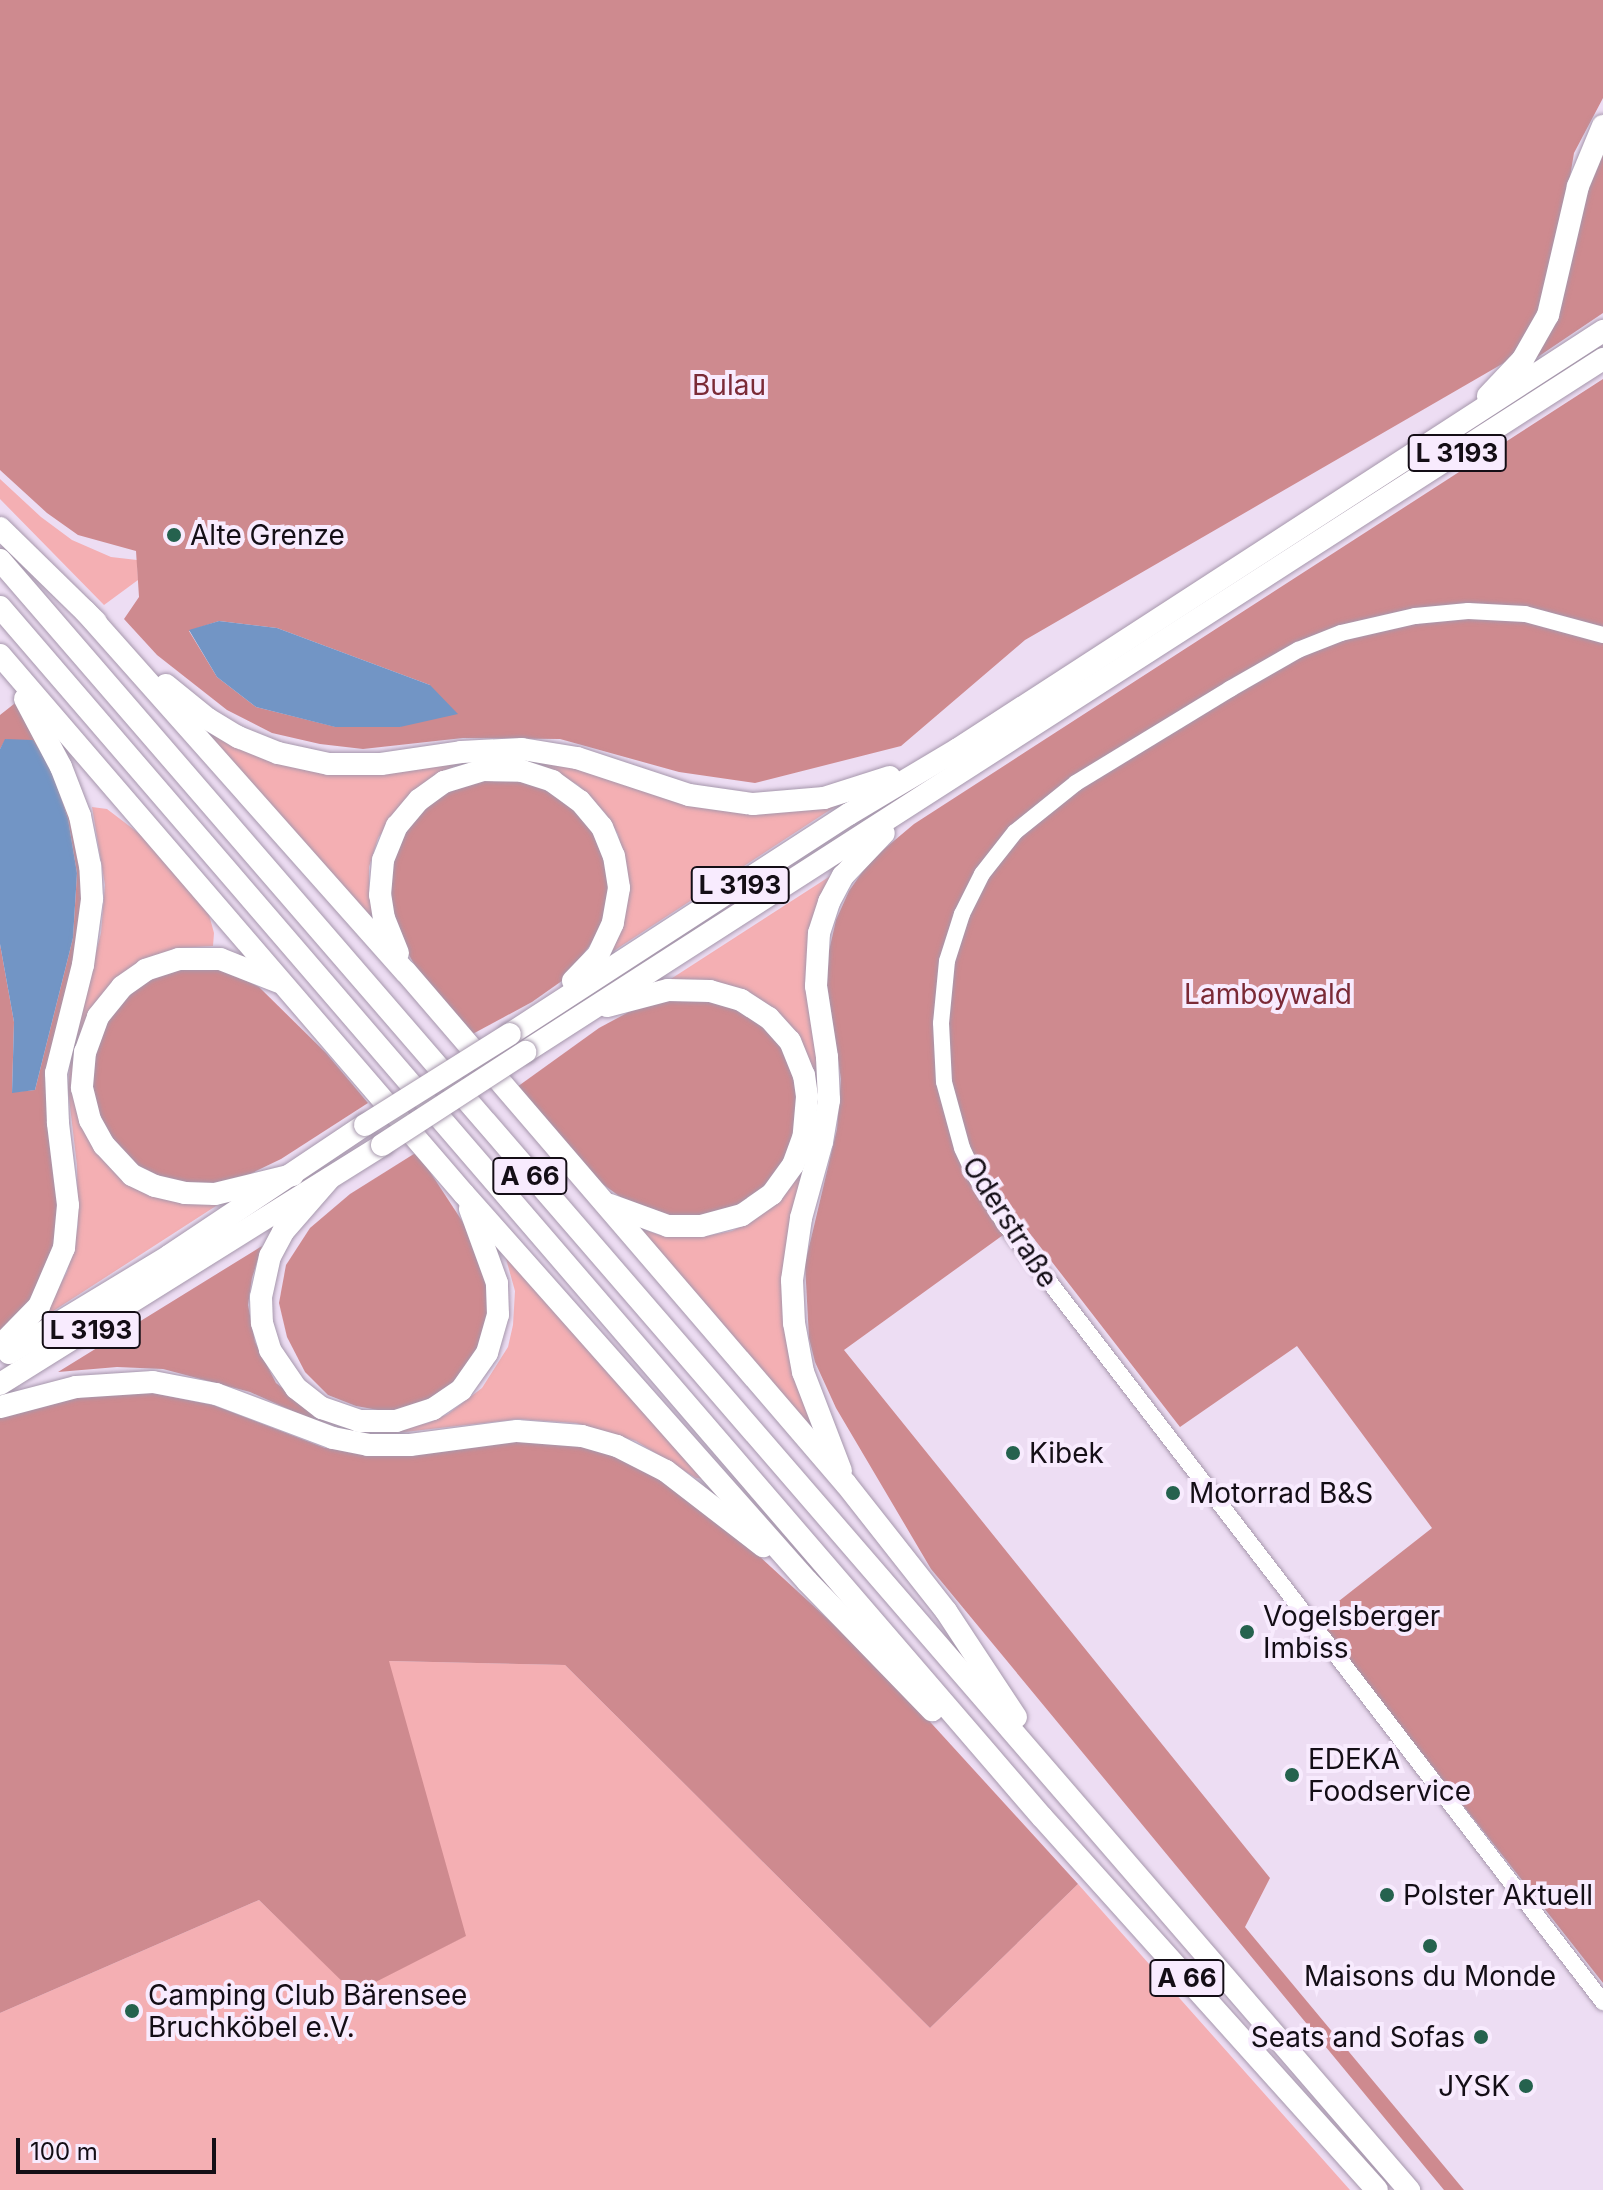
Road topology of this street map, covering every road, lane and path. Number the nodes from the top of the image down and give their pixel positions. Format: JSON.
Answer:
{"nodes":[{"id":1,"x":1603,"y":126,"type":"edge"},
{"id":2,"x":1603,"y":331,"type":"edge"},
{"id":3,"x":1603,"y":359,"type":"edge"},
{"id":4,"x":1481,"y":410,"type":"junction"},
{"id":5,"x":0,"y":528,"type":"edge"},
{"id":6,"x":0,"y":560,"type":"edge"},
{"id":7,"x":0,"y":607,"type":"edge"},
{"id":8,"x":85,"y":611,"type":"junction"},
{"id":9,"x":1603,"y":635,"type":"edge"},
{"id":10,"x":3,"y":659,"type":"edge"},
{"id":11,"x":958,"y":749,"type":"junction"},
{"id":12,"x":919,"y":798,"type":"junction"},
{"id":13,"x":406,"y":972,"type":"junction"},
{"id":14,"x":286,"y":984,"type":"junction"},
{"id":15,"x":583,"y":1013,"type":"junction"},
{"id":16,"x":517,"y":1029,"type":"junction"},
{"id":17,"x":293,"y":1175,"type":"junction"},
{"id":18,"x":329,"y":1179,"type":"junction"},
{"id":19,"x":464,"y":1194,"type":"junction"},
{"id":20,"x":603,"y":1202,"type":"junction"},
{"id":21,"x":0,"y":1346,"type":"edge"},
{"id":22,"x":0,"y":1358,"type":"edge"},
{"id":23,"x":0,"y":1384,"type":"edge"},
{"id":24,"x":0,"y":1407,"type":"edge"},
{"id":25,"x":846,"y":1484,"type":"junction"},
{"id":26,"x":807,"y":1581,"type":"junction"},
{"id":27,"x":1064,"y":1790,"type":"junction"},
{"id":28,"x":1042,"y":1817,"type":"junction"},
{"id":29,"x":1603,"y":2002,"type":"edge"},
{"id":30,"x":1377,"y":2190,"type":"edge"},
{"id":31,"x":1409,"y":2190,"type":"edge"}],
"edges":[{"from":1,"to":4,"type":"highway"},
{"from":2,"to":4,"type":"highway","number":"L 3193"},
{"from":3,"to":12,"type":"highway","number":"L 3193"},
{"from":4,"to":11,"type":"highway","number":"L 3193"},
{"from":5,"to":8,"type":"highway"},
{"from":6,"to":27,"type":"highway","number":"A 66"},
{"from":7,"to":28,"type":"highway","number":"A 66"},
{"from":8,"to":11,"type":"highway"},
{"from":8,"to":13,"type":"highway"},
{"from":9,"to":29,"type":"street","name":"Oderstraße"},
{"from":10,"to":14,"type":"highway"},
{"from":10,"to":21,"type":"highway"},
{"from":11,"to":16,"type":"highway","number":"L 3193"},
{"from":12,"to":15,"type":"highway","number":"L 3193"},
{"from":12,"to":25,"type":"highway"},
{"from":13,"to":16,"type":"highway"},
{"from":13,"to":20,"type":"highway"},
{"from":14,"to":17,"type":"highway"},
{"from":14,"to":19,"type":"highway"},
{"from":15,"to":18,"type":"highway","number":"L 3193","bridge":true},
{"from":15,"to":20,"type":"highway"},
{"from":16,"to":17,"type":"highway","number":"L 3193","bridge":true},
{"from":17,"to":22,"type":"highway","number":"L 3193"},
{"from":18,"to":19,"type":"highway"},
{"from":18,"to":23,"type":"highway","number":"L 3193"},
{"from":19,"to":26,"type":"highway"},
{"from":20,"to":25,"type":"highway"},
{"from":24,"to":26,"type":"highway"},
{"from":25,"to":27,"type":"highway"},
{"from":26,"to":28,"type":"highway"},
{"from":27,"to":31,"type":"highway","number":"A 66"},
{"from":28,"to":30,"type":"highway","number":"A 66"}]}
